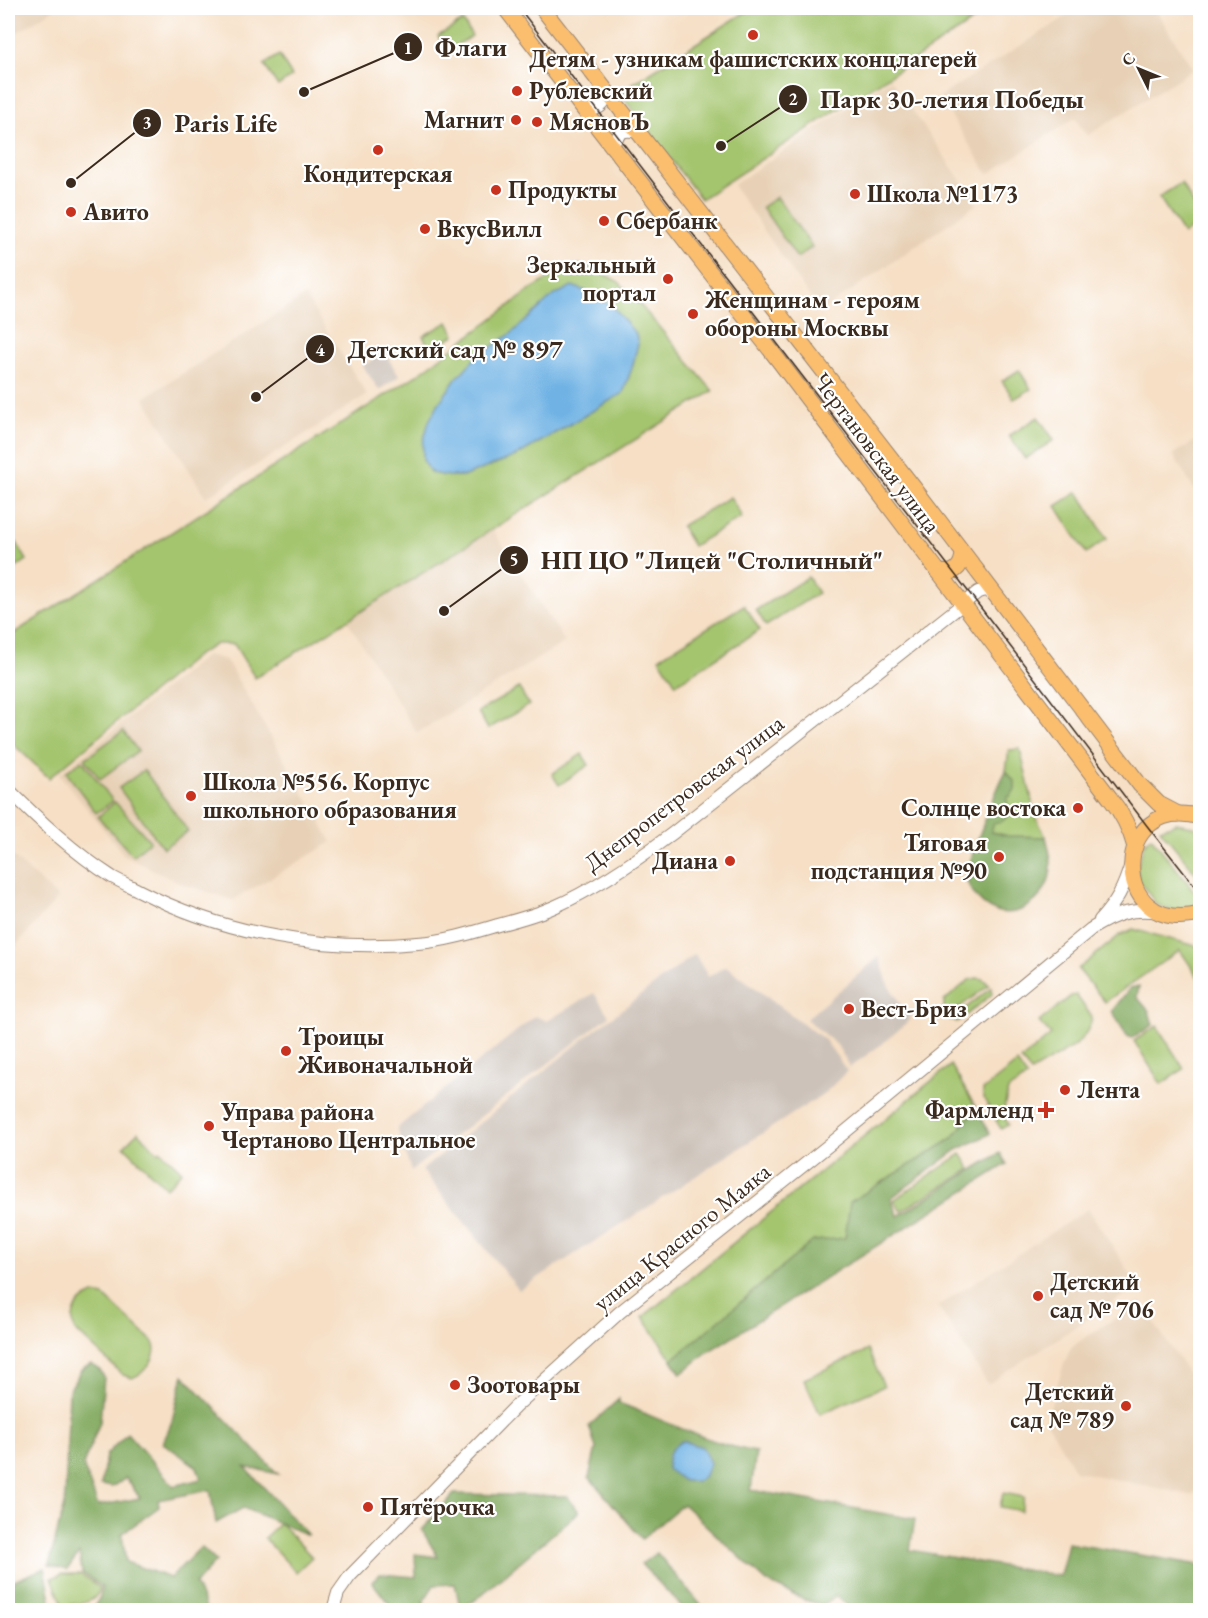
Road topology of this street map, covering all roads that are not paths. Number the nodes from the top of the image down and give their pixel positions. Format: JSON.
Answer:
{"nodes":[{"id":1,"x":505,"y":8,"type":"edge"},
{"id":2,"x":542,"y":8,"type":"edge"},
{"id":3,"x":606,"y":91,"type":"junction"},
{"id":4,"x":583,"y":107,"type":"junction"},
{"id":5,"x":637,"y":132,"type":"junction"},
{"id":6,"x":612,"y":146,"type":"junction"},
{"id":7,"x":963,"y":554,"type":"junction"},
{"id":8,"x":938,"y":571,"type":"junction"},
{"id":9,"x":995,"y":595,"type":"junction"},
{"id":10,"x":963,"y":604,"type":"junction"},
{"id":11,"x":8,"y":789,"type":"edge"},
{"id":12,"x":1178,"y":814,"type":"junction"},
{"id":13,"x":1200,"y":817,"type":"edge"},
{"id":14,"x":1135,"y":847,"type":"junction"},
{"id":15,"x":1131,"y":864,"type":"junction"},
{"id":16,"x":1160,"y":912,"type":"junction"},
{"id":17,"x":1197,"y":918,"type":"edge"},
{"id":18,"x":1091,"y":929,"type":"junction"},
{"id":19,"x":333,"y":1611,"type":"edge"}],
"edges":[{"from":1,"to":4,"type":"main road","name":"Чертановская улица"},
{"from":2,"to":3,"type":"main road","name":"Чертановская улица"},
{"from":3,"to":4,"type":"street"},
{"from":3,"to":5,"type":"main road","name":"Чертановская улица"},
{"from":4,"to":6,"type":"main road","name":"Чертановская улица"},
{"from":5,"to":6,"type":"street"},
{"from":5,"to":7,"type":"main road","name":"Чертановская улица"},
{"from":6,"to":8,"type":"main road","name":"Чертановская улица"},
{"from":7,"to":8,"type":"main road"},
{"from":7,"to":9,"type":"main road","name":"Чертановская улица"},
{"from":8,"to":10,"type":"main road","name":"Чертановская улица"},
{"from":9,"to":10,"type":"street","name":"Днепропетровская улица"},
{"from":9,"to":12,"type":"main road","name":"Чертановская улица"},
{"from":10,"to":11,"type":"street","name":"Днепропетровская улица"},
{"from":10,"to":14,"type":"main road","name":"Чертановская улица"},
{"from":12,"to":13,"type":"main road","name":"Чертановская улица"},
{"from":12,"to":14,"type":"main road"},
{"from":14,"to":15,"type":"main road"},
{"from":15,"to":16,"type":"main road"},
{"from":15,"to":18,"type":"street","name":"улица Красного Маяка"},
{"from":16,"to":17,"type":"main road"},
{"from":16,"to":18,"type":"street","name":"улица Красного Маяка"},
{"from":18,"to":19,"type":"street","name":"улица Красного Маяка"}]}
